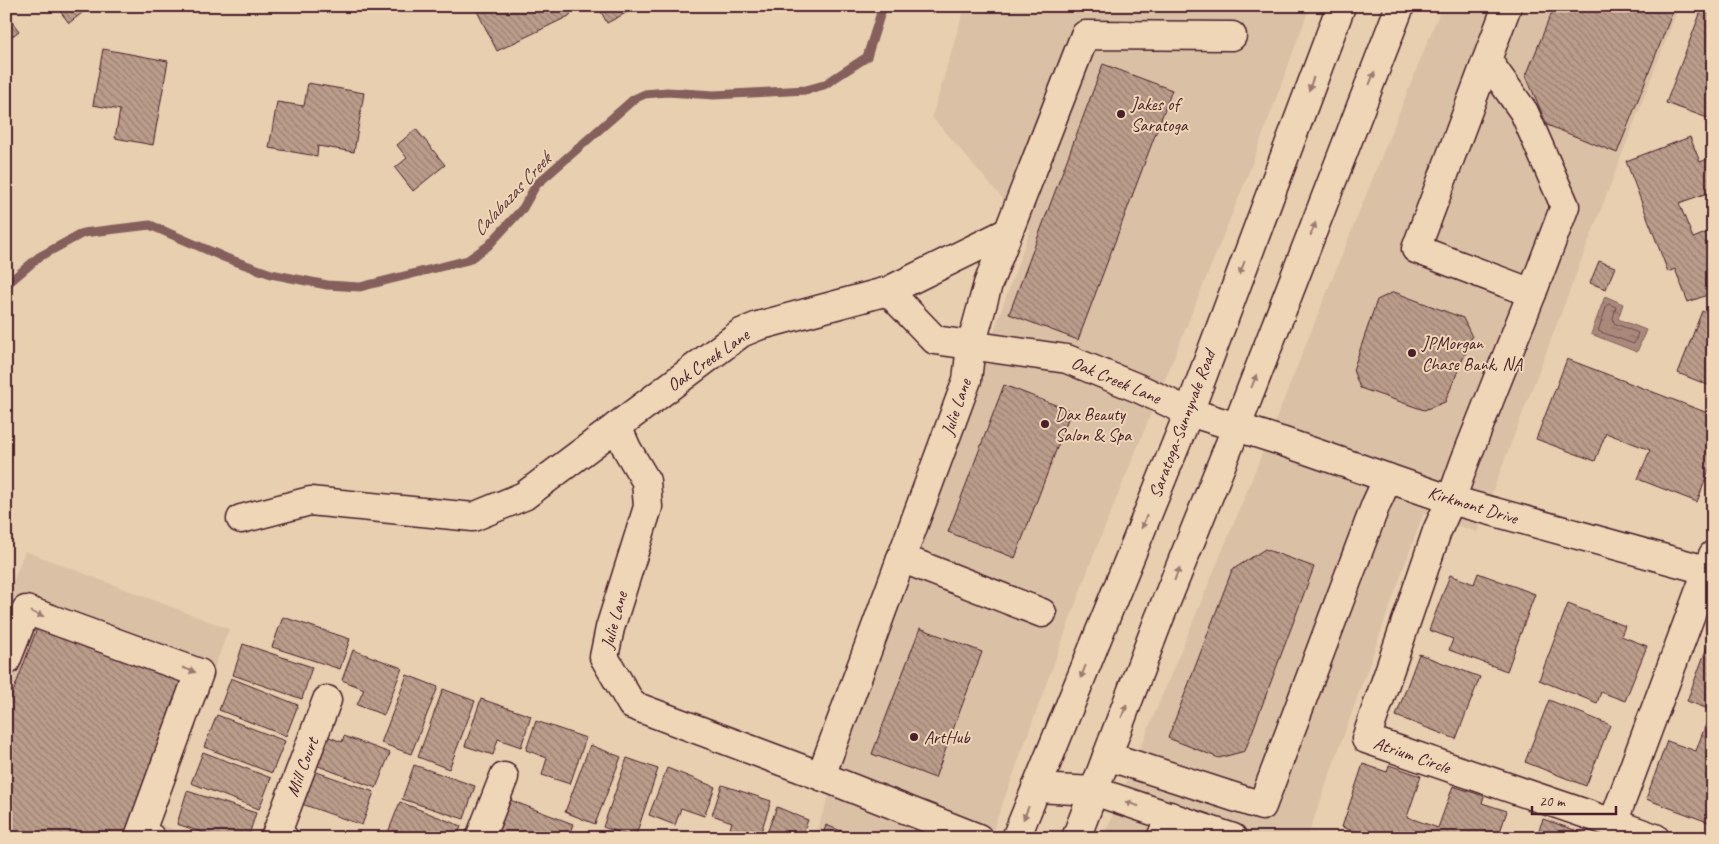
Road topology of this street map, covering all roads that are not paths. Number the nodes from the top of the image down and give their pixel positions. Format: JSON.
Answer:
{"nodes":[{"id":1,"x":1341,"y":6,"type":"edge"},
{"id":2,"x":1400,"y":6,"type":"edge"},
{"id":3,"x":1507,"y":6,"type":"edge"},
{"id":4,"x":1232,"y":36,"type":"dead end"},
{"id":5,"x":1487,"y":60,"type":"junction"},
{"id":6,"x":1008,"y":232,"type":"junction"},
{"id":7,"x":888,"y":291,"type":"junction"},
{"id":8,"x":1532,"y":293,"type":"junction"},
{"id":9,"x":971,"y":346,"type":"junction"},
{"id":10,"x":1189,"y":412,"type":"junction"},
{"id":11,"x":618,"y":426,"type":"junction"},
{"id":12,"x":1237,"y":426,"type":"junction"},
{"id":13,"x":1388,"y":478,"type":"junction"},
{"id":14,"x":1451,"y":500,"type":"junction"},
{"id":15,"x":241,"y":519,"type":"dead end"},
{"id":16,"x":901,"y":558,"type":"junction"},
{"id":17,"x":1711,"y":566,"type":"edge"},
{"id":18,"x":1042,"y":613,"type":"dead end"},
{"id":19,"x":6,"y":661,"type":"edge"},
{"id":20,"x":327,"y":700,"type":"dead end"},
{"id":21,"x":1107,"y":756,"type":"junction"},
{"id":22,"x":821,"y":776,"type":"junction"},
{"id":23,"x":504,"y":777,"type":"dead end"},
{"id":24,"x":1036,"y":788,"type":"junction"},
{"id":25,"x":1094,"y":791,"type":"junction"},
{"id":26,"x":1613,"y":823,"type":"junction"},
{"id":27,"x":1166,"y":827,"type":"edge"},
{"id":28,"x":144,"y":836,"type":"edge"},
{"id":29,"x":280,"y":836,"type":"edge"},
{"id":30,"x":480,"y":838,"type":"edge"},
{"id":31,"x":978,"y":838,"type":"edge"},
{"id":32,"x":1016,"y":838,"type":"edge"},
{"id":33,"x":1076,"y":838,"type":"edge"},
{"id":34,"x":1233,"y":838,"type":"edge"},
{"id":35,"x":1656,"y":838,"type":"edge"}],
"edges":[{"from":1,"to":10,"type":"street","name":"Saratoga-Sunnyvale Road","one_way":true},
{"from":12,"to":2,"type":"street","one_way":true},
{"from":3,"to":5,"type":"street"},
{"from":4,"to":6,"type":"street","name":"Julie Lane"},
{"from":5,"to":8,"type":"street"},
{"from":5,"to":8,"type":"street"},
{"from":6,"to":7,"type":"street"},
{"from":6,"to":9,"type":"street","name":"Julie Lane"},
{"from":7,"to":9,"type":"street","name":"Oak Creek Lane"},
{"from":7,"to":11,"type":"street","name":"Oak Creek Lane"},
{"from":8,"to":14,"type":"street"},
{"from":9,"to":10,"type":"street","name":"Oak Creek Lane"},
{"from":9,"to":16,"type":"street","name":"Julie Lane"},
{"from":10,"to":12,"type":"street","name":"Oak Creek Lane"},
{"from":10,"to":24,"type":"street","name":"Saratoga-Sunnyvale Road","one_way":true},
{"from":11,"to":15,"type":"street","name":"Oak Creek Lane"},
{"from":11,"to":22,"type":"street","name":"Julie Lane"},
{"from":12,"to":13,"type":"street","name":"Kirkmont Drive"},
{"from":21,"to":12,"type":"street","one_way":true},
{"from":13,"to":14,"type":"street","name":"Kirkmont Drive"},
{"from":13,"to":21,"type":"street"},
{"from":14,"to":17,"type":"street","name":"Kirkmont Drive"},
{"from":14,"to":26,"type":"street","name":"Atrium Circle"},
{"from":16,"to":18,"type":"street"},
{"from":16,"to":22,"type":"street","name":"Julie Lane"},
{"from":17,"to":26,"type":"street"},
{"from":19,"to":28,"type":"street","one_way":true},
{"from":20,"to":29,"type":"street","name":"Mill Court"},
{"from":21,"to":25,"type":"street"},
{"from":22,"to":31,"type":"street","name":"Julie Lane"},
{"from":23,"to":30,"type":"street"},
{"from":24,"to":25,"type":"street"},
{"from":24,"to":32,"type":"street","name":"Saratoga-Sunnyvale Road","one_way":true},
{"from":27,"to":25,"type":"street","one_way":true},
{"from":25,"to":33,"type":"street"},
{"from":26,"to":35,"type":"street","name":"Atrium Circle"},
{"from":27,"to":34,"type":"street"}]}
